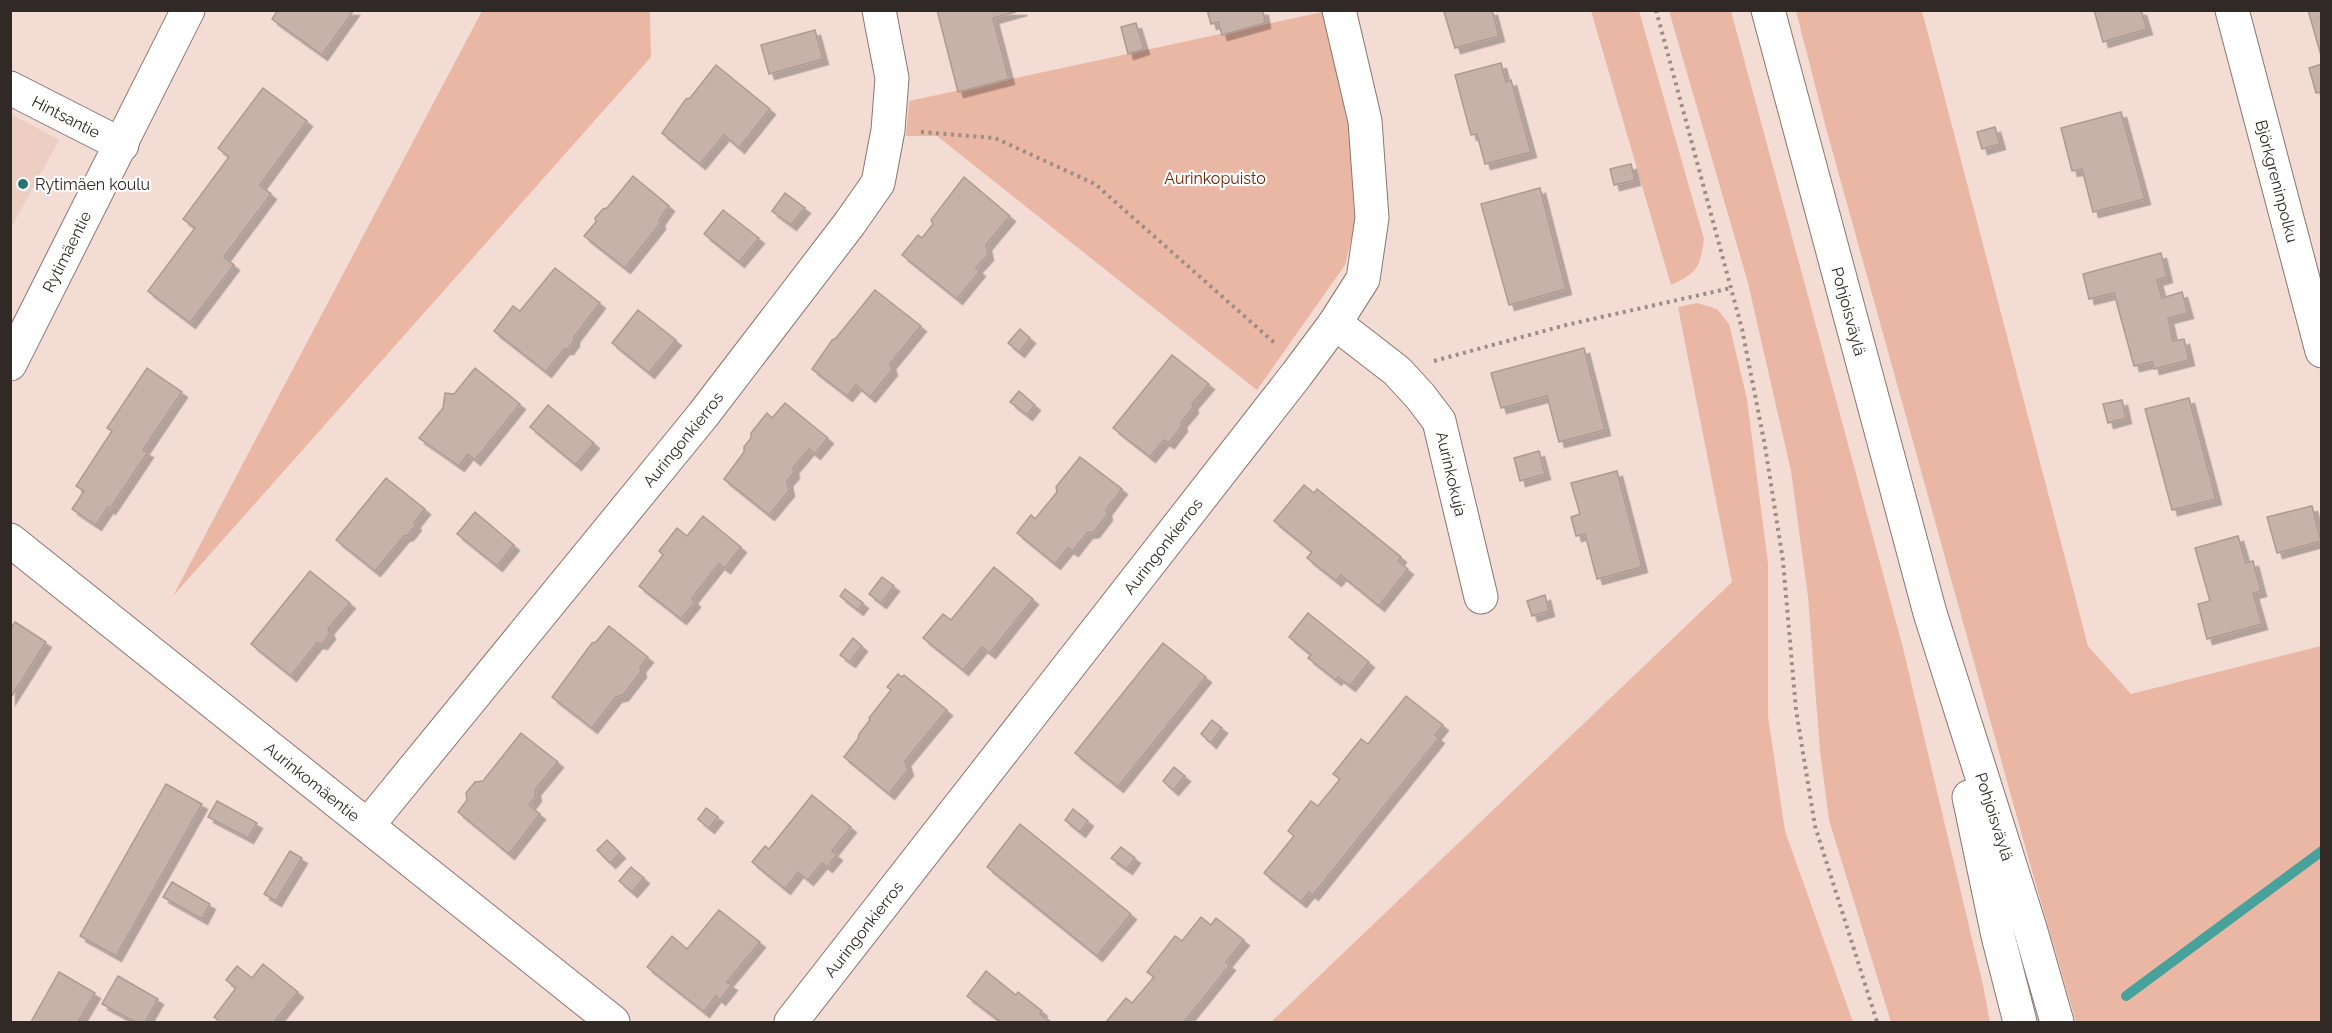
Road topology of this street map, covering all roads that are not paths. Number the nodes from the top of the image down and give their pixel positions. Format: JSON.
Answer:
{"nodes":[{"id":1,"x":188,"y":10,"type":"edge"},
{"id":2,"x":879,"y":10,"type":"edge"},
{"id":3,"x":1339,"y":10,"type":"edge"},
{"id":4,"x":1768,"y":10,"type":"edge"},
{"id":5,"x":2232,"y":10,"type":"edge"},
{"id":6,"x":10,"y":88,"type":"edge"},
{"id":7,"x":122,"y":145,"type":"junction"},
{"id":8,"x":1335,"y":323,"type":"junction"},
{"id":9,"x":2322,"y":351,"type":"edge"},
{"id":10,"x":10,"y":364,"type":"edge"},
{"id":11,"x":10,"y":540,"type":"edge"},
{"id":12,"x":1481,"y":597,"type":"dead end"},
{"id":13,"x":1930,"y":613,"type":"junction"},
{"id":14,"x":368,"y":825,"type":"junction"},
{"id":15,"x":613,"y":1023,"type":"edge"},
{"id":16,"x":791,"y":1023,"type":"edge"},
{"id":17,"x":2020,"y":1023,"type":"edge"},
{"id":18,"x":2057,"y":1023,"type":"edge"}],
"edges":[{"from":1,"to":7,"type":"street","name":"Rytimäentie"},
{"from":2,"to":14,"type":"street","name":"Auringonkierros"},
{"from":3,"to":8,"type":"street","name":"Auringonkierros"},
{"from":4,"to":13,"type":"street","name":"Pohjoisväylä"},
{"from":5,"to":9,"type":"street","name":"Björkgreninpolku"},
{"from":6,"to":7,"type":"street","name":"Hintsantie"},
{"from":7,"to":10,"type":"street","name":"Rytimäentie"},
{"from":8,"to":12,"type":"street","name":"Aurinkokuja"},
{"from":8,"to":16,"type":"street","name":"Auringonkierros"},
{"from":11,"to":14,"type":"street","name":"Aurinkomäentie"},
{"from":13,"to":17,"type":"street","name":"Pohjoisväylä"},
{"from":13,"to":18,"type":"street","name":"Pohjoisväylä"},
{"from":14,"to":15,"type":"street","name":"Aurinkomäentie"}]}
